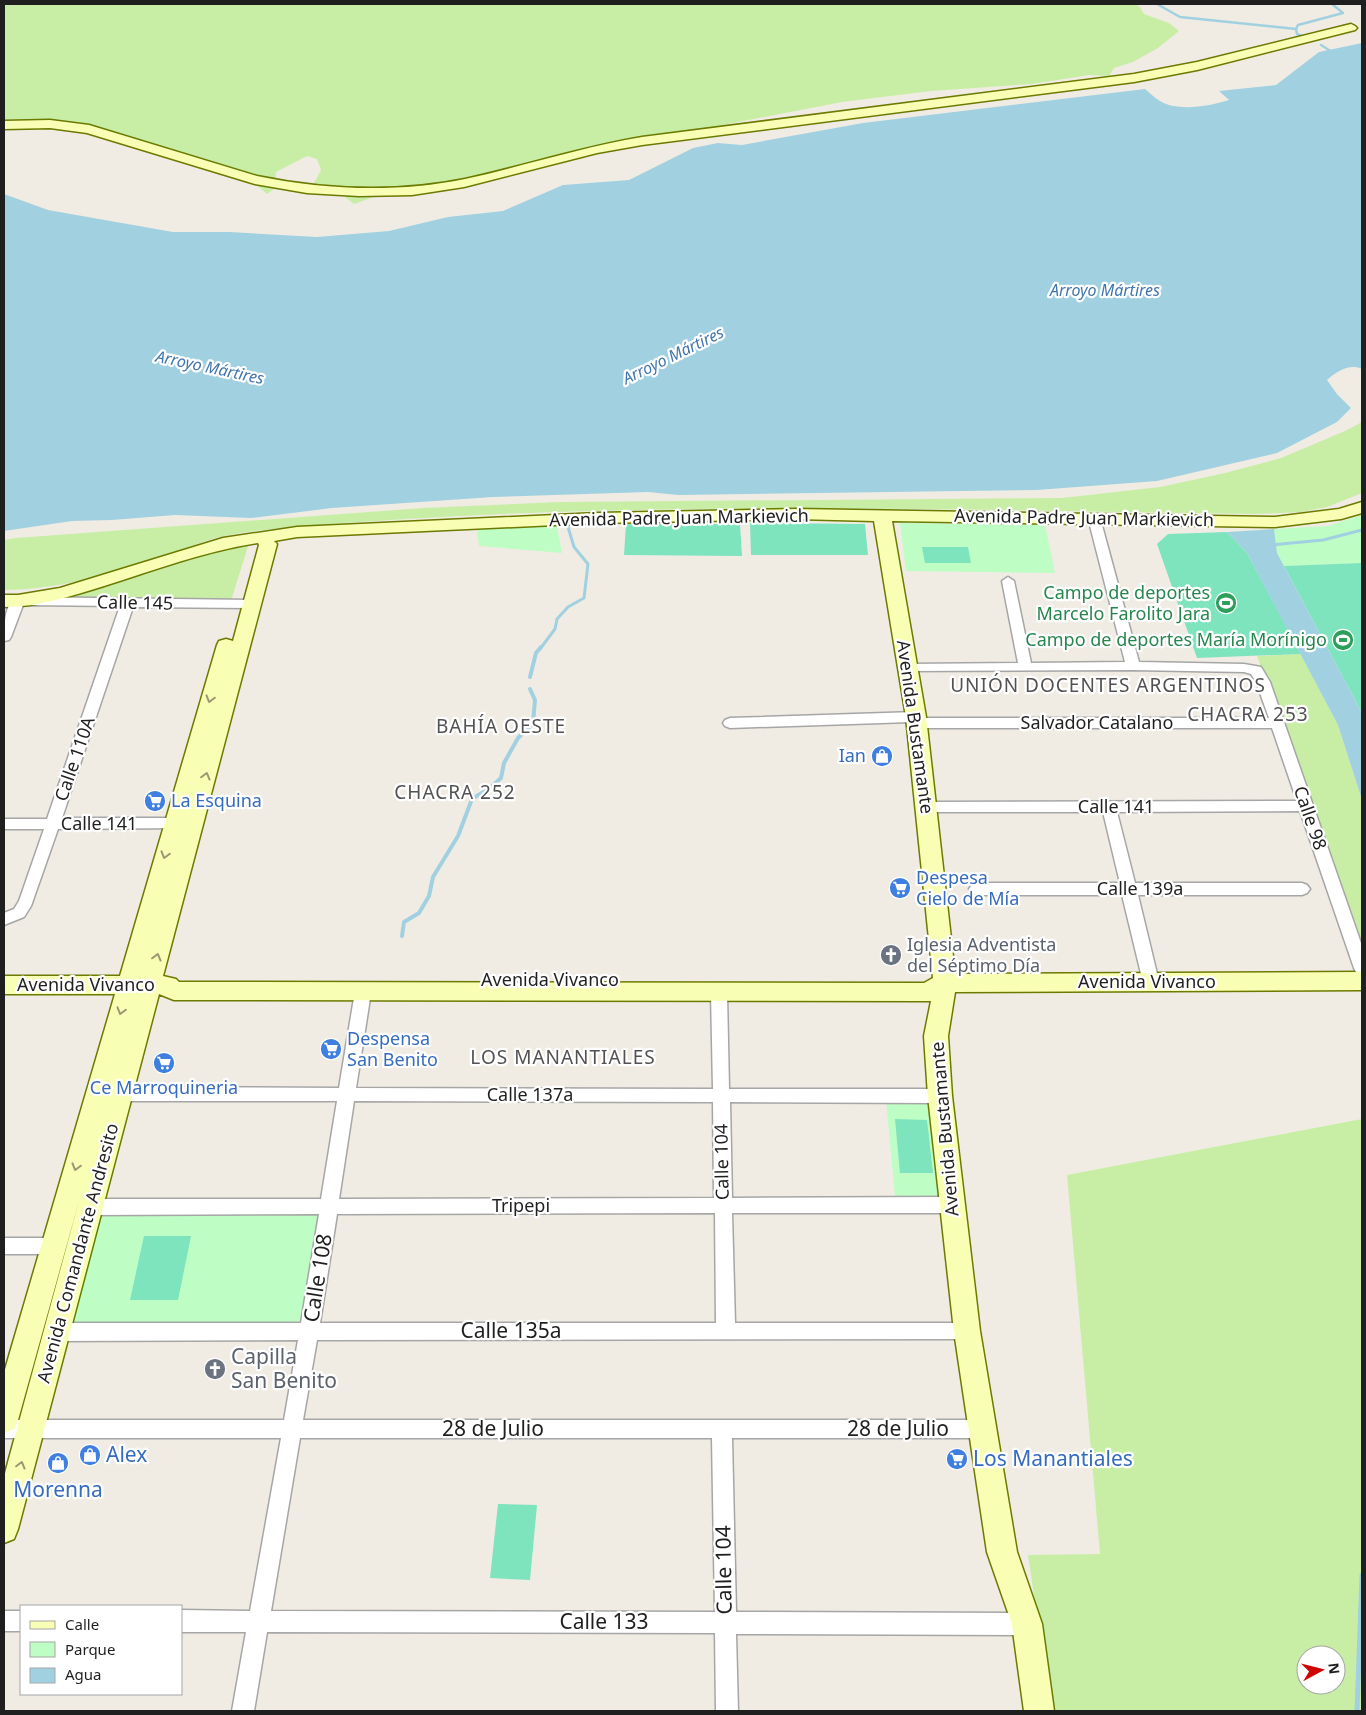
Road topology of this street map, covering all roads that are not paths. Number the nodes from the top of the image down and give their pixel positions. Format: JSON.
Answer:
{"nodes":[{"id":1,"x":1362,"y":21,"type":"edge"},
{"id":2,"x":1348,"y":28,"type":"edge"},
{"id":3,"x":4,"y":126,"type":"edge"},
{"id":4,"x":1362,"y":507,"type":"edge"},
{"id":5,"x":882,"y":514,"type":"junction"},
{"id":6,"x":1094,"y":518,"type":"junction"},
{"id":7,"x":261,"y":536,"type":"junction"},
{"id":8,"x":1008,"y":581,"type":"dead end"},
{"id":9,"x":11,"y":601,"type":"edge"},
{"id":10,"x":128,"y":603,"type":"junction"},
{"id":11,"x":244,"y":604,"type":"junction"},
{"id":12,"x":4,"y":637,"type":"edge"},
{"id":13,"x":1025,"y":666,"type":"junction"},
{"id":14,"x":1133,"y":666,"type":"junction"},
{"id":15,"x":908,"y":668,"type":"junction"},
{"id":16,"x":917,"y":720,"type":"junction"},
{"id":17,"x":730,"y":723,"type":"dead end"},
{"id":18,"x":1277,"y":723,"type":"junction"},
{"id":19,"x":1306,"y":806,"type":"junction"},
{"id":20,"x":926,"y":807,"type":"junction"},
{"id":21,"x":1109,"y":807,"type":"junction"},
{"id":22,"x":184,"y":823,"type":"junction"},
{"id":23,"x":4,"y":824,"type":"edge"},
{"id":24,"x":53,"y":824,"type":"junction"},
{"id":25,"x":977,"y":889,"type":"dead end"},
{"id":26,"x":1128,"y":889,"type":"junction"},
{"id":27,"x":1302,"y":889,"type":"dead end"},
{"id":28,"x":4,"y":919,"type":"edge"},
{"id":29,"x":1362,"y":968,"type":"edge"},
{"id":30,"x":1362,"y":981,"type":"edge"},
{"id":31,"x":1150,"y":982,"type":"junction"},
{"id":32,"x":4,"y":985,"type":"edge"},
{"id":33,"x":149,"y":985,"type":"junction"},
{"id":34,"x":939,"y":986,"type":"junction"},
{"id":35,"x":363,"y":992,"type":"junction"},
{"id":36,"x":719,"y":993,"type":"junction"},
{"id":37,"x":120,"y":1094,"type":"junction"},
{"id":38,"x":347,"y":1094,"type":"junction"},
{"id":39,"x":721,"y":1095,"type":"junction"},
{"id":40,"x":940,"y":1096,"type":"junction"},
{"id":41,"x":90,"y":1206,"type":"junction"},
{"id":42,"x":329,"y":1206,"type":"junction"},
{"id":43,"x":723,"y":1206,"type":"junction"},
{"id":44,"x":951,"y":1206,"type":"junction"},
{"id":45,"x":4,"y":1246,"type":"edge"},
{"id":46,"x":53,"y":1246,"type":"junction"},
{"id":47,"x":967,"y":1330,"type":"junction"},
{"id":48,"x":309,"y":1331,"type":"junction"},
{"id":49,"x":726,"y":1331,"type":"junction"},
{"id":50,"x":56,"y":1332,"type":"junction"},
{"id":51,"x":4,"y":1420,"type":"edge"},
{"id":52,"x":17,"y":1429,"type":"edge"},
{"id":53,"x":292,"y":1429,"type":"junction"},
{"id":54,"x":722,"y":1429,"type":"junction"},
{"id":55,"x":983,"y":1429,"type":"junction"},
{"id":56,"x":4,"y":1529,"type":"edge"},
{"id":57,"x":4,"y":1620,"type":"edge"},
{"id":58,"x":20,"y":1621,"type":"edge"},
{"id":59,"x":182,"y":1621,"type":"edge"},
{"id":60,"x":258,"y":1621,"type":"junction"},
{"id":61,"x":725,"y":1623,"type":"junction"},
{"id":62,"x":1027,"y":1624,"type":"junction"},
{"id":63,"x":242,"y":1711,"type":"edge"},
{"id":64,"x":727,"y":1711,"type":"edge"},
{"id":65,"x":1039,"y":1711,"type":"edge"}],
"edges":[{"from":1,"to":2,"type":"main road"},
{"from":2,"to":3,"type":"main road"},
{"from":4,"to":6,"type":"main road","name":"Avenida Padre Juan Markievich"},
{"from":5,"to":6,"type":"main road","name":"Avenida Padre Juan Markievich"},
{"from":5,"to":7,"type":"main road","name":"Avenida Padre Juan Markievich"},
{"from":5,"to":15,"type":"main road","name":"Avenida Bustamante"},
{"from":6,"to":14,"type":"street"},
{"from":7,"to":9,"type":"main road","name":"Avenida Padre Juan Markievich"},
{"from":7,"to":11,"type":"main road","name":"Avenida Comandante Andresito"},
{"from":8,"to":13,"type":"street"},
{"from":9,"to":10,"type":"street","name":"Calle 145"},
{"from":9,"to":12,"type":"street"},
{"from":10,"to":11,"type":"street","name":"Calle 145"},
{"from":10,"to":24,"type":"street","name":"Calle 110A"},
{"from":11,"to":22,"type":"main road","name":"Avenida Comandante Andresito"},
{"from":13,"to":14,"type":"street"},
{"from":13,"to":15,"type":"street"},
{"from":14,"to":18,"type":"street","name":"Calle 98"},
{"from":15,"to":16,"type":"main road","name":"Avenida Bustamante"},
{"from":16,"to":17,"type":"street","name":"Salvador Catalano"},
{"from":16,"to":18,"type":"street","name":"Salvador Catalano"},
{"from":16,"to":20,"type":"main road","name":"Avenida Bustamante"},
{"from":18,"to":19,"type":"street","name":"Calle 98"},
{"from":19,"to":21,"type":"street","name":"Calle 141"},
{"from":19,"to":29,"type":"street","name":"Calle 98"},
{"from":20,"to":21,"type":"street","name":"Calle 141"},
{"from":20,"to":34,"type":"main road","name":"Avenida Bustamante"},
{"from":21,"to":26,"type":"street"},
{"from":22,"to":24,"type":"street","name":"Calle 141"},
{"from":22,"to":33,"type":"main road","name":"Avenida Comandante Andresito"},
{"from":23,"to":24,"type":"street","name":"Calle 141"},
{"from":24,"to":28,"type":"street","name":"Calle 110A"},
{"from":25,"to":26,"type":"street","name":"Calle 139a"},
{"from":26,"to":27,"type":"street","name":"Calle 139a"},
{"from":26,"to":31,"type":"street"},
{"from":30,"to":31,"type":"main road","name":"Avenida Vivanco"},
{"from":31,"to":34,"type":"main road","name":"Avenida Vivanco"},
{"from":32,"to":33,"type":"main road","name":"Avenida Vivanco"},
{"from":33,"to":34,"type":"main road","name":"Avenida Vivanco"},
{"from":33,"to":35,"type":"main road","name":"Avenida Vivanco"},
{"from":33,"to":37,"type":"main road","name":"Avenida Comandante Andresito"},
{"from":33,"to":46,"type":"main road","name":"Avenida Comandante Andresito","one_way":true},
{"from":34,"to":36,"type":"main road","name":"Avenida Vivanco"},
{"from":34,"to":40,"type":"main road","name":"Avenida Bustamante"},
{"from":35,"to":36,"type":"main road","name":"Avenida Vivanco"},
{"from":35,"to":38,"type":"street","name":"Calle 108"},
{"from":36,"to":39,"type":"street","name":"Calle 104"},
{"from":37,"to":38,"type":"street","name":"Calle 137a"},
{"from":37,"to":41,"type":"main road","name":"Avenida Comandante Andresito"},
{"from":38,"to":39,"type":"street","name":"Calle 137a"},
{"from":38,"to":42,"type":"street","name":"Calle 108"},
{"from":39,"to":40,"type":"street","name":"Calle 137a"},
{"from":39,"to":43,"type":"street","name":"Calle 104"},
{"from":40,"to":44,"type":"main road","name":"Avenida Bustamante"},
{"from":41,"to":42,"type":"street","name":"Tripepi"},
{"from":41,"to":50,"type":"main road","name":"Avenida Comandante Andresito"},
{"from":42,"to":43,"type":"street","name":"Tripepi"},
{"from":42,"to":48,"type":"street","name":"Calle 108"},
{"from":43,"to":44,"type":"street","name":"Tripepi"},
{"from":43,"to":49,"type":"street","name":"Calle 104"},
{"from":44,"to":47,"type":"main road","name":"Avenida Bustamante"},
{"from":45,"to":46,"type":"street"},
{"from":46,"to":51,"type":"main road","name":"Avenida Comandante Andresito"},
{"from":47,"to":49,"type":"street","name":"Calle 135a"},
{"from":47,"to":55,"type":"main road","name":"Avenida Bustamante"},
{"from":48,"to":49,"type":"street","name":"Calle 135a"},
{"from":48,"to":50,"type":"street","name":"Calle 135a"},
{"from":48,"to":53,"type":"street","name":"Calle 108"},
{"from":50,"to":52,"type":"main road","name":"Avenida Comandante Andresito"},
{"from":52,"to":53,"type":"street","name":"28 de Julio"},
{"from":56,"to":52,"type":"main road","name":"Avenida Comandante Andresito","one_way":true},
{"from":53,"to":54,"type":"street","name":"28 de Julio"},
{"from":53,"to":60,"type":"street","name":"Calle 108"},
{"from":54,"to":55,"type":"street","name":"28 de Julio"},
{"from":54,"to":61,"type":"street","name":"Calle 104"},
{"from":55,"to":62,"type":"main road","name":"Avenida Bustamante"},
{"from":57,"to":58,"type":"street"},
{"from":59,"to":60,"type":"street","name":"Calle 133"},
{"from":60,"to":61,"type":"street","name":"Calle 133"},
{"from":60,"to":63,"type":"street","name":"Calle 108"},
{"from":61,"to":62,"type":"street","name":"Calle 133"},
{"from":61,"to":64,"type":"street","name":"Calle 104"},
{"from":62,"to":65,"type":"main road","name":"Avenida Bustamante"}]}
